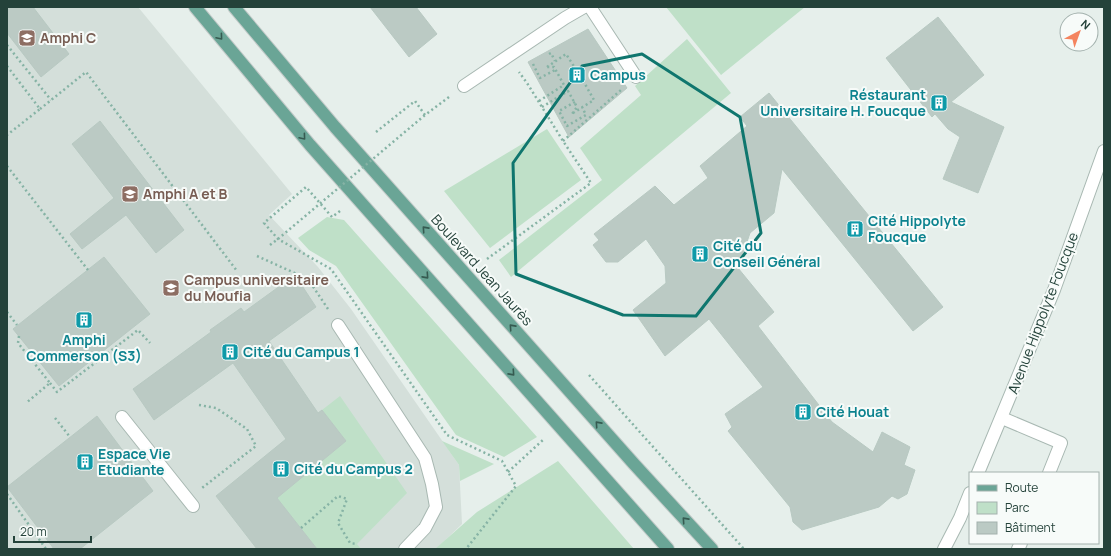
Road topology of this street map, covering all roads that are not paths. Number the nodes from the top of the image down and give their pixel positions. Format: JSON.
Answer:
{"nodes":[{"id":1,"x":195,"y":7,"type":"edge"},
{"id":2,"x":234,"y":7,"type":"edge"},
{"id":3,"x":584,"y":7,"type":"edge"},
{"id":4,"x":590,"y":7,"type":"edge"},
{"id":5,"x":636,"y":77,"type":"road end"},
{"id":6,"x":464,"y":86,"type":"road end"},
{"id":7,"x":1104,"y":151,"type":"edge"},
{"id":8,"x":338,"y":325,"type":"road end"},
{"id":9,"x":122,"y":417,"type":"dead end"},
{"id":10,"x":1002,"y":418,"type":"junction"},
{"id":11,"x":978,"y":472,"type":"edge"},
{"id":12,"x":1049,"y":472,"type":"edge"},
{"id":13,"x":969,"y":496,"type":"edge"},
{"id":14,"x":193,"y":506,"type":"dead end"},
{"id":15,"x":960,"y":518,"type":"junction"},
{"id":16,"x":405,"y":549,"type":"edge"},
{"id":17,"x":668,"y":549,"type":"edge"},
{"id":18,"x":712,"y":549,"type":"edge"},
{"id":19,"x":944,"y":549,"type":"edge"},
{"id":20,"x":953,"y":549,"type":"edge"}],
"edges":[{"from":1,"to":17,"type":"main road","one_way":true},
{"from":18,"to":2,"type":"main road","name":"Boulevard Jean Jaurès","one_way":true},
{"from":3,"to":6,"type":"street"},
{"from":4,"to":5,"type":"street"},
{"from":7,"to":10,"type":"street","name":"Avenue Hippolyte Foucque"},
{"from":8,"to":16,"type":"street"},
{"from":9,"to":14,"type":"street"},
{"from":10,"to":11,"type":"street","name":"Avenue Hippolyte Foucque"},
{"from":10,"to":12,"type":"street"},
{"from":13,"to":15,"type":"street"},
{"from":15,"to":19,"type":"street"},
{"from":15,"to":20,"type":"street"}]}
